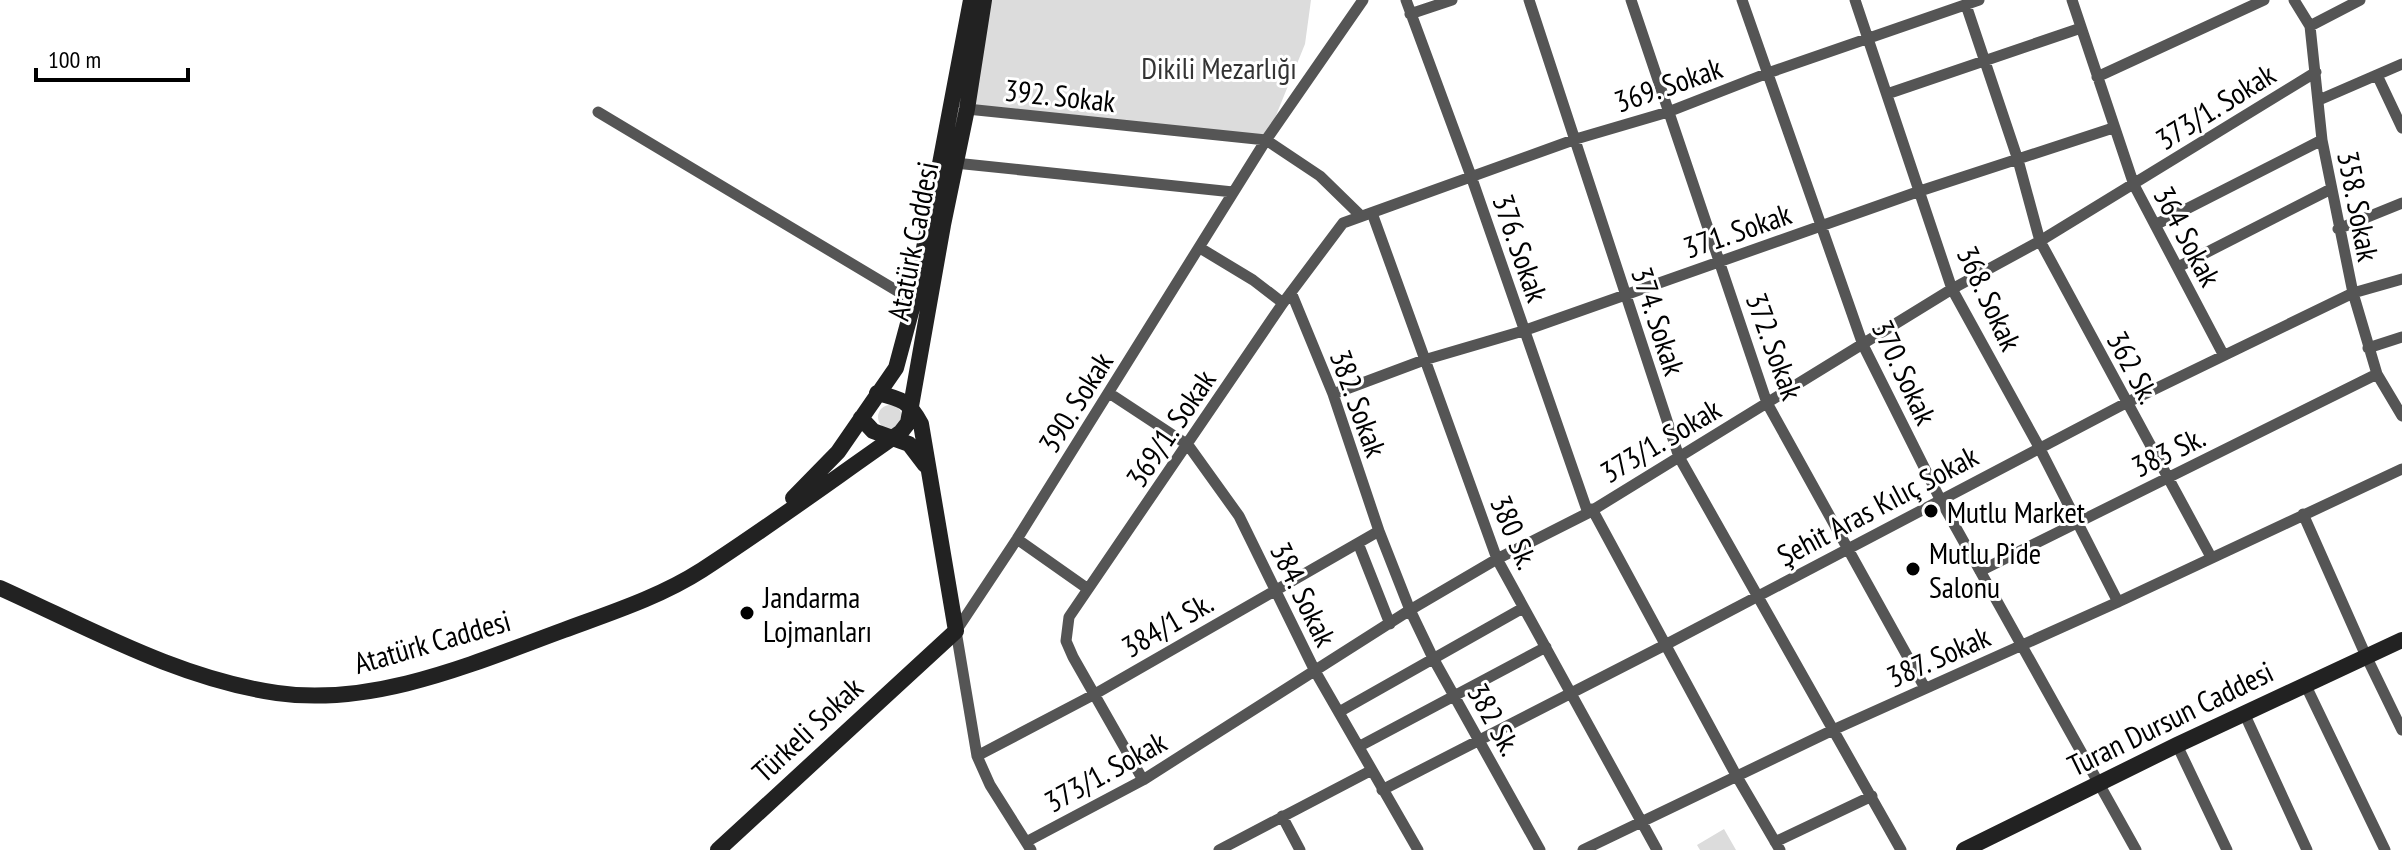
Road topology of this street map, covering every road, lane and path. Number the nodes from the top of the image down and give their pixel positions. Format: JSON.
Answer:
{"nodes":[{"id":1,"x":971,"y":0,"type":"edge"},
{"id":2,"x":984,"y":0,"type":"edge"},
{"id":3,"x":1363,"y":0,"type":"edge"},
{"id":4,"x":1406,"y":0,"type":"edge"},
{"id":5,"x":1452,"y":0,"type":"edge"},
{"id":6,"x":1529,"y":0,"type":"edge"},
{"id":7,"x":1631,"y":0,"type":"edge"},
{"id":8,"x":1742,"y":0,"type":"edge"},
{"id":9,"x":1855,"y":0,"type":"edge"},
{"id":10,"x":1979,"y":0,"type":"edge"},
{"id":11,"x":2072,"y":0,"type":"edge"},
{"id":12,"x":2264,"y":0,"type":"edge"},
{"id":13,"x":2294,"y":0,"type":"edge"},
{"id":14,"x":2360,"y":0,"type":"edge"},
{"id":15,"x":1960,"y":4,"type":"edge"},
{"id":16,"x":1410,"y":14,"type":"junction"},
{"id":17,"x":2310,"y":26,"type":"junction"},
{"id":18,"x":2081,"y":28,"type":"junction"},
{"id":19,"x":1867,"y":39,"type":"junction"},
{"id":20,"x":1984,"y":62,"type":"junction"},
{"id":21,"x":2402,"y":64,"type":"edge"},
{"id":22,"x":2316,"y":72,"type":"junction"},
{"id":23,"x":1768,"y":73,"type":"junction"},
{"id":24,"x":2377,"y":75,"type":"junction"},
{"id":25,"x":2097,"y":77,"type":"junction"},
{"id":26,"x":1887,"y":94,"type":"junction"},
{"id":27,"x":2319,"y":100,"type":"junction"},
{"id":28,"x":967,"y":109,"type":"junction"},
{"id":29,"x":598,"y":112,"type":"dead end"},
{"id":30,"x":1668,"y":112,"type":"junction"},
{"id":31,"x":2113,"y":128,"type":"junction"},
{"id":32,"x":2402,"y":128,"type":"edge"},
{"id":33,"x":1576,"y":139,"type":"junction"},
{"id":34,"x":1266,"y":140,"type":"junction"},
{"id":35,"x":2322,"y":140,"type":"junction"},
{"id":36,"x":2018,"y":160,"type":"junction"},
{"id":37,"x":955,"y":163,"type":"junction"},
{"id":38,"x":1471,"y":176,"type":"junction"},
{"id":39,"x":2134,"y":185,"type":"junction"},
{"id":40,"x":2331,"y":189,"type":"junction"},
{"id":41,"x":1920,"y":191,"type":"junction"},
{"id":42,"x":1233,"y":192,"type":"junction"},
{"id":43,"x":2402,"y":203,"type":"edge"},
{"id":44,"x":1367,"y":214,"type":"junction"},
{"id":45,"x":2155,"y":225,"type":"junction"},
{"id":46,"x":1821,"y":226,"type":"junction"},
{"id":47,"x":2338,"y":229,"type":"junction"},
{"id":48,"x":2040,"y":241,"type":"junction"},
{"id":49,"x":1200,"y":248,"type":"junction"},
{"id":50,"x":1719,"y":262,"type":"junction"},
{"id":51,"x":2178,"y":267,"type":"junction"},
{"id":52,"x":2402,"y":279,"type":"edge"},
{"id":53,"x":1952,"y":289,"type":"junction"},
{"id":54,"x":1291,"y":292,"type":"junction"},
{"id":55,"x":2353,"y":293,"type":"junction"},
{"id":56,"x":1625,"y":296,"type":"junction"},
{"id":57,"x":914,"y":301,"type":"junction"},
{"id":58,"x":1283,"y":303,"type":"junction"},
{"id":59,"x":1523,"y":331,"type":"junction"},
{"id":60,"x":2402,"y":337,"type":"edge"},
{"id":61,"x":1863,"y":345,"type":"junction"},
{"id":62,"x":2368,"y":348,"type":"junction"},
{"id":63,"x":2223,"y":354,"type":"junction"},
{"id":64,"x":1424,"y":360,"type":"junction"},
{"id":65,"x":2377,"y":374,"type":"junction"},
{"id":66,"x":877,"y":393,"type":"junction"},
{"id":67,"x":1109,"y":393,"type":"junction"},
{"id":68,"x":1333,"y":394,"type":"junction"},
{"id":69,"x":1767,"y":403,"type":"junction"},
{"id":70,"x":2126,"y":403,"type":"junction"},
{"id":71,"x":912,"y":406,"type":"junction"},
{"id":72,"x":2402,"y":416,"type":"edge"},
{"id":73,"x":861,"y":418,"type":"junction"},
{"id":74,"x":891,"y":438,"type":"junction"},
{"id":75,"x":1188,"y":445,"type":"junction"},
{"id":76,"x":2039,"y":447,"type":"junction"},
{"id":77,"x":1679,"y":457,"type":"junction"},
{"id":78,"x":928,"y":469,"type":"junction"},
{"id":79,"x":2402,"y":469,"type":"edge"},
{"id":80,"x":2168,"y":478,"type":"junction"},
{"id":81,"x":1941,"y":501,"type":"junction"},
{"id":82,"x":1590,"y":511,"type":"junction"},
{"id":83,"x":2303,"y":514,"type":"junction"},
{"id":84,"x":2075,"y":522,"type":"junction"},
{"id":85,"x":1379,"y":531,"type":"junction"},
{"id":86,"x":1017,"y":539,"type":"junction"},
{"id":87,"x":1358,"y":543,"type":"junction"},
{"id":88,"x":734,"y":548,"type":"junction"},
{"id":89,"x":1848,"y":549,"type":"junction"},
{"id":90,"x":2211,"y":557,"type":"junction"},
{"id":91,"x":1497,"y":559,"type":"junction"},
{"id":92,"x":1980,"y":571,"type":"junction"},
{"id":93,"x":0,"y":588,"type":"edge"},
{"id":94,"x":1088,"y":589,"type":"junction"},
{"id":95,"x":1275,"y":589,"type":"junction"},
{"id":96,"x":1756,"y":595,"type":"junction"},
{"id":97,"x":2118,"y":602,"type":"junction"},
{"id":98,"x":1523,"y":608,"type":"junction"},
{"id":99,"x":1410,"y":610,"type":"junction"},
{"id":100,"x":1390,"y":624,"type":"junction"},
{"id":101,"x":956,"y":631,"type":"junction"},
{"id":102,"x":2402,"y":640,"type":"edge"},
{"id":103,"x":2022,"y":644,"type":"junction"},
{"id":104,"x":1665,"y":645,"type":"junction"},
{"id":105,"x":1546,"y":647,"type":"junction"},
{"id":106,"x":2366,"y":656,"type":"junction"},
{"id":107,"x":1433,"y":658,"type":"junction"},
{"id":108,"x":1315,"y":671,"type":"junction"},
{"id":109,"x":2305,"y":684,"type":"junction"},
{"id":110,"x":1925,"y":688,"type":"junction"},
{"id":111,"x":1572,"y":693,"type":"junction"},
{"id":112,"x":1095,"y":694,"type":"junction"},
{"id":113,"x":1454,"y":694,"type":"junction"},
{"id":114,"x":1339,"y":712,"type":"junction"},
{"id":115,"x":2244,"y":713,"type":"junction"},
{"id":116,"x":1833,"y":730,"type":"junction"},
{"id":117,"x":2402,"y":730,"type":"edge"},
{"id":118,"x":1480,"y":740,"type":"junction"},
{"id":119,"x":2177,"y":745,"type":"junction"},
{"id":120,"x":1360,"y":746,"type":"junction"},
{"id":121,"x":977,"y":756,"type":"junction"},
{"id":122,"x":1372,"y":770,"type":"junction"},
{"id":123,"x":1736,"y":775,"type":"junction"},
{"id":124,"x":1143,"y":780,"type":"junction"},
{"id":125,"x":2100,"y":783,"type":"junction"},
{"id":126,"x":1382,"y":790,"type":"junction"},
{"id":127,"x":1872,"y":796,"type":"junction"},
{"id":128,"x":1282,"y":816,"type":"junction"},
{"id":129,"x":1642,"y":822,"type":"junction"},
{"id":130,"x":1028,"y":846,"type":"edge"},
{"id":131,"x":1778,"y":846,"type":"edge"},
{"id":132,"x":718,"y":850,"type":"edge"},
{"id":133,"x":1219,"y":850,"type":"edge"},
{"id":134,"x":1300,"y":850,"type":"edge"},
{"id":135,"x":1418,"y":850,"type":"edge"},
{"id":136,"x":1540,"y":850,"type":"edge"},
{"id":137,"x":1583,"y":850,"type":"edge"},
{"id":138,"x":1657,"y":850,"type":"edge"},
{"id":139,"x":1901,"y":850,"type":"edge"},
{"id":140,"x":1964,"y":850,"type":"edge"},
{"id":141,"x":2136,"y":850,"type":"edge"},
{"id":142,"x":2227,"y":850,"type":"edge"},
{"id":143,"x":2307,"y":850,"type":"edge"},
{"id":144,"x":2385,"y":850,"type":"edge"}],
"edges":[{"from":1,"to":57,"type":"main road","name":"Atatürk Caddesi"},
{"from":2,"to":28,"type":"main road","name":"Atatürk Caddesi"},
{"from":3,"to":34,"type":"street","name":"390. Sokak"},
{"from":4,"to":16,"type":"street","name":"376. Sokak"},
{"from":5,"to":16,"type":"street"},
{"from":6,"to":33,"type":"street","name":"374. Sokak"},
{"from":7,"to":30,"type":"street","name":"372. Sokak"},
{"from":8,"to":23,"type":"street","name":"370. Sokak"},
{"from":9,"to":19,"type":"street","name":"368. Sokak"},
{"from":10,"to":15,"type":"street","name":"369. Sokak"},
{"from":11,"to":18,"type":"street","name":"364 Sokak"},
{"from":12,"to":25,"type":"street"},
{"from":13,"to":17,"type":"street","name":"358. Sokak"},
{"from":14,"to":17,"type":"street"},
{"from":15,"to":19,"type":"street","name":"369. Sokak"},
{"from":15,"to":20,"type":"street","name":"362 Sk."},
{"from":16,"to":38,"type":"street","name":"376. Sokak"},
{"from":17,"to":22,"type":"street","name":"358. Sokak"},
{"from":18,"to":20,"type":"street"},
{"from":18,"to":25,"type":"street","name":"364 Sokak"},
{"from":19,"to":23,"type":"street","name":"369. Sokak"},
{"from":19,"to":26,"type":"street","name":"368. Sokak"},
{"from":20,"to":26,"type":"street"},
{"from":20,"to":36,"type":"street","name":"362 Sk."},
{"from":21,"to":24,"type":"street"},
{"from":22,"to":27,"type":"street","name":"358. Sokak"},
{"from":22,"to":39,"type":"street","name":"373/1. Sokak"},
{"from":23,"to":30,"type":"street","name":"369. Sokak"},
{"from":23,"to":46,"type":"street","name":"370. Sokak"},
{"from":24,"to":27,"type":"street"},
{"from":24,"to":32,"type":"street"},
{"from":25,"to":31,"type":"street","name":"364 Sokak"},
{"from":26,"to":41,"type":"street","name":"368. Sokak"},
{"from":27,"to":35,"type":"street","name":"358. Sokak"},
{"from":28,"to":34,"type":"street","name":"392. Sokak"},
{"from":28,"to":37,"type":"main road","name":"Atatürk Caddesi"},
{"from":29,"to":57,"type":"street"},
{"from":30,"to":33,"type":"street","name":"369. Sokak"},
{"from":30,"to":50,"type":"street","name":"372. Sokak"},
{"from":31,"to":36,"type":"street","name":"371. Sokak"},
{"from":31,"to":39,"type":"street","name":"364 Sokak"},
{"from":33,"to":38,"type":"street","name":"369. Sokak"},
{"from":33,"to":56,"type":"street","name":"374. Sokak"},
{"from":34,"to":42,"type":"street","name":"390. Sokak"},
{"from":34,"to":44,"type":"street","name":"392. Sokak"},
{"from":35,"to":40,"type":"street","name":"358. Sokak"},
{"from":35,"to":45,"type":"street"},
{"from":36,"to":41,"type":"street","name":"371. Sokak"},
{"from":36,"to":48,"type":"street","name":"362 Sk."},
{"from":37,"to":42,"type":"street"},
{"from":37,"to":71,"type":"main road","name":"Atatürk Caddesi"},
{"from":38,"to":44,"type":"street","name":"369. Sokak"},
{"from":38,"to":59,"type":"street","name":"376. Sokak"},
{"from":39,"to":45,"type":"street","name":"364 Sokak"},
{"from":39,"to":48,"type":"street","name":"373/1. Sokak"},
{"from":40,"to":47,"type":"street","name":"358. Sokak"},
{"from":40,"to":51,"type":"street"},
{"from":41,"to":46,"type":"street","name":"371. Sokak"},
{"from":41,"to":53,"type":"street","name":"368. Sokak"},
{"from":42,"to":49,"type":"street","name":"390. Sokak"},
{"from":43,"to":47,"type":"street"},
{"from":44,"to":54,"type":"street","name":"369/1. Sokak"},
{"from":44,"to":64,"type":"street","name":"380 Sk."},
{"from":45,"to":51,"type":"street","name":"364 Sokak"},
{"from":46,"to":50,"type":"street","name":"371. Sokak"},
{"from":46,"to":61,"type":"street","name":"370. Sokak"},
{"from":47,"to":55,"type":"street","name":"358. Sokak"},
{"from":48,"to":53,"type":"street","name":"373/1. Sokak"},
{"from":48,"to":70,"type":"street","name":"362 Sk."},
{"from":49,"to":58,"type":"street"},
{"from":49,"to":67,"type":"street","name":"390. Sokak"},
{"from":50,"to":56,"type":"street","name":"371. Sokak"},
{"from":50,"to":69,"type":"street","name":"372. Sokak"},
{"from":51,"to":63,"type":"street","name":"364 Sokak"},
{"from":52,"to":55,"type":"street","name":"Şehit Aras Kılıç Sokak"},
{"from":53,"to":61,"type":"street","name":"373/1. Sokak"},
{"from":53,"to":76,"type":"street","name":"368. Sokak"},
{"from":54,"to":58,"type":"street","name":"369/1. Sokak"},
{"from":54,"to":68,"type":"street","name":"382. Sokak"},
{"from":55,"to":62,"type":"street","name":"358. Sokak"},
{"from":55,"to":63,"type":"street","name":"Şehit Aras Kılıç Sokak"},
{"from":56,"to":59,"type":"street","name":"371. Sokak"},
{"from":56,"to":77,"type":"street","name":"374. Sokak"},
{"from":57,"to":66,"type":"main road","name":"Atatürk Caddesi"},
{"from":58,"to":75,"type":"street","name":"369/1. Sokak"},
{"from":59,"to":64,"type":"street","name":"371. Sokak"},
{"from":59,"to":82,"type":"street","name":"376. Sokak"},
{"from":60,"to":62,"type":"street"},
{"from":61,"to":69,"type":"street","name":"373/1. Sokak"},
{"from":61,"to":81,"type":"street","name":"370. Sokak"},
{"from":62,"to":65,"type":"street","name":"358. Sokak"},
{"from":63,"to":70,"type":"street","name":"Şehit Aras Kılıç Sokak"},
{"from":64,"to":68,"type":"street","name":"371. Sokak"},
{"from":64,"to":91,"type":"street","name":"380 Sk."},
{"from":65,"to":72,"type":"street","name":"358. Sokak"},
{"from":65,"to":80,"type":"street","name":"383 Sk."},
{"from":66,"to":71,"type":"main road"},
{"from":66,"to":73,"type":"main road","name":"Atatürk Caddesi"},
{"from":67,"to":75,"type":"street","name":"384. Sokak"},
{"from":67,"to":86,"type":"street","name":"390. Sokak"},
{"from":68,"to":85,"type":"street","name":"382. Sokak"},
{"from":69,"to":77,"type":"street","name":"373/1. Sokak"},
{"from":69,"to":89,"type":"street","name":"372. Sokak"},
{"from":70,"to":76,"type":"street","name":"Şehit Aras Kılıç Sokak"},
{"from":70,"to":80,"type":"street","name":"362 Sk."},
{"from":71,"to":74,"type":"main road","name":"Atatürk Caddesi"},
{"from":71,"to":78,"type":"main road"},
{"from":73,"to":74,"type":"main road"},
{"from":73,"to":88,"type":"main road","name":"Atatürk Caddesi"},
{"from":74,"to":78,"type":"main road"},
{"from":74,"to":88,"type":"main road","name":"Atatürk Caddesi"},
{"from":75,"to":94,"type":"street","name":"369/1. Sokak"},
{"from":75,"to":95,"type":"street","name":"384. Sokak"},
{"from":76,"to":81,"type":"street","name":"Şehit Aras Kılıç Sokak"},
{"from":76,"to":84,"type":"street","name":"368. Sokak"},
{"from":77,"to":82,"type":"street","name":"373/1. Sokak"},
{"from":77,"to":96,"type":"street","name":"374. Sokak"},
{"from":78,"to":101,"type":"main road"},
{"from":79,"to":83,"type":"street","name":"387. Sokak"},
{"from":80,"to":84,"type":"street","name":"383 Sk."},
{"from":80,"to":90,"type":"street","name":"362 Sk."},
{"from":81,"to":89,"type":"street","name":"Şehit Aras Kılıç Sokak"},
{"from":81,"to":92,"type":"street","name":"370. Sokak"},
{"from":82,"to":91,"type":"street","name":"373/1. Sokak"},
{"from":82,"to":104,"type":"street","name":"376. Sokak"},
{"from":83,"to":90,"type":"street","name":"387. Sokak"},
{"from":83,"to":106,"type":"street"},
{"from":84,"to":92,"type":"street","name":"383 Sk."},
{"from":84,"to":97,"type":"street","name":"368. Sokak"},
{"from":85,"to":87,"type":"street","name":"384/1 Sk."},
{"from":85,"to":99,"type":"street","name":"382. Sokak"},
{"from":86,"to":94,"type":"street"},
{"from":86,"to":101,"type":"street","name":"390. Sokak"},
{"from":87,"to":95,"type":"street","name":"384/1 Sk."},
{"from":87,"to":100,"type":"street"},
{"from":88,"to":93,"type":"main road","name":"Atatürk Caddesi"},
{"from":89,"to":96,"type":"street","name":"Şehit Aras Kılıç Sokak"},
{"from":89,"to":110,"type":"street","name":"372. Sokak"},
{"from":90,"to":97,"type":"street","name":"387. Sokak"},
{"from":91,"to":98,"type":"street","name":"380 Sk."},
{"from":91,"to":99,"type":"street","name":"373/1. Sokak"},
{"from":92,"to":103,"type":"street","name":"370. Sokak"},
{"from":94,"to":112,"type":"street","name":"369/1. Sokak"},
{"from":95,"to":108,"type":"street","name":"384. Sokak"},
{"from":95,"to":112,"type":"street","name":"384/1 Sk."},
{"from":96,"to":104,"type":"street","name":"Şehit Aras Kılıç Sokak"},
{"from":96,"to":116,"type":"street","name":"374. Sokak"},
{"from":97,"to":103,"type":"street","name":"387. Sokak"},
{"from":98,"to":105,"type":"street","name":"380 Sk."},
{"from":98,"to":107,"type":"street"},
{"from":99,"to":100,"type":"street","name":"373/1. Sokak"},
{"from":99,"to":107,"type":"street","name":"382 Sk."},
{"from":100,"to":108,"type":"street","name":"373/1. Sokak"},
{"from":101,"to":121,"type":"street"},
{"from":101,"to":132,"type":"main road","name":"Türkeli Sokak"},
{"from":102,"to":106,"type":"main road","name":"Turan Dursun Caddesi"},
{"from":103,"to":110,"type":"street","name":"387. Sokak"},
{"from":103,"to":125,"type":"street","name":"370. Sokak"},
{"from":104,"to":111,"type":"street","name":"Şehit Aras Kılıç Sokak"},
{"from":104,"to":123,"type":"street","name":"376. Sokak"},
{"from":105,"to":111,"type":"street","name":"380 Sk."},
{"from":105,"to":113,"type":"street"},
{"from":106,"to":109,"type":"main road","name":"Turan Dursun Caddesi"},
{"from":106,"to":117,"type":"street"},
{"from":107,"to":113,"type":"street","name":"382 Sk."},
{"from":107,"to":114,"type":"street"},
{"from":108,"to":114,"type":"street","name":"384. Sokak"},
{"from":108,"to":124,"type":"street","name":"373/1. Sokak"},
{"from":109,"to":115,"type":"main road","name":"Turan Dursun Caddesi"},
{"from":109,"to":144,"type":"street"},
{"from":110,"to":116,"type":"street","name":"387. Sokak"},
{"from":111,"to":118,"type":"street","name":"Şehit Aras Kılıç Sokak"},
{"from":111,"to":129,"type":"street","name":"380 Sk."},
{"from":112,"to":121,"type":"street","name":"384/1 Sk."},
{"from":112,"to":124,"type":"street","name":"369/1. Sokak"},
{"from":113,"to":118,"type":"street","name":"382 Sk."},
{"from":113,"to":120,"type":"street"},
{"from":114,"to":120,"type":"street","name":"384. Sokak"},
{"from":115,"to":119,"type":"main road","name":"Turan Dursun Caddesi"},
{"from":115,"to":143,"type":"street"},
{"from":116,"to":123,"type":"street","name":"387. Sokak"},
{"from":116,"to":127,"type":"street","name":"374. Sokak"},
{"from":118,"to":126,"type":"street","name":"Şehit Aras Kılıç Sokak"},
{"from":118,"to":136,"type":"street","name":"382 Sk."},
{"from":119,"to":125,"type":"main road","name":"Turan Dursun Caddesi"},
{"from":119,"to":142,"type":"street"},
{"from":120,"to":122,"type":"street","name":"384. Sokak"},
{"from":121,"to":130,"type":"street"},
{"from":122,"to":126,"type":"street","name":"384. Sokak"},
{"from":122,"to":128,"type":"street"},
{"from":123,"to":129,"type":"street","name":"387. Sokak"},
{"from":123,"to":131,"type":"street","name":"376. Sokak"},
{"from":124,"to":130,"type":"street","name":"373/1. Sokak"},
{"from":125,"to":140,"type":"main road","name":"Turan Dursun Caddesi"},
{"from":125,"to":141,"type":"street","name":"370. Sokak"},
{"from":126,"to":135,"type":"street","name":"384. Sokak"},
{"from":127,"to":131,"type":"street"},
{"from":127,"to":139,"type":"street","name":"374. Sokak"},
{"from":128,"to":133,"type":"street"},
{"from":128,"to":134,"type":"street"},
{"from":129,"to":137,"type":"street","name":"387. Sokak"},
{"from":129,"to":138,"type":"street","name":"380 Sk."}]}
